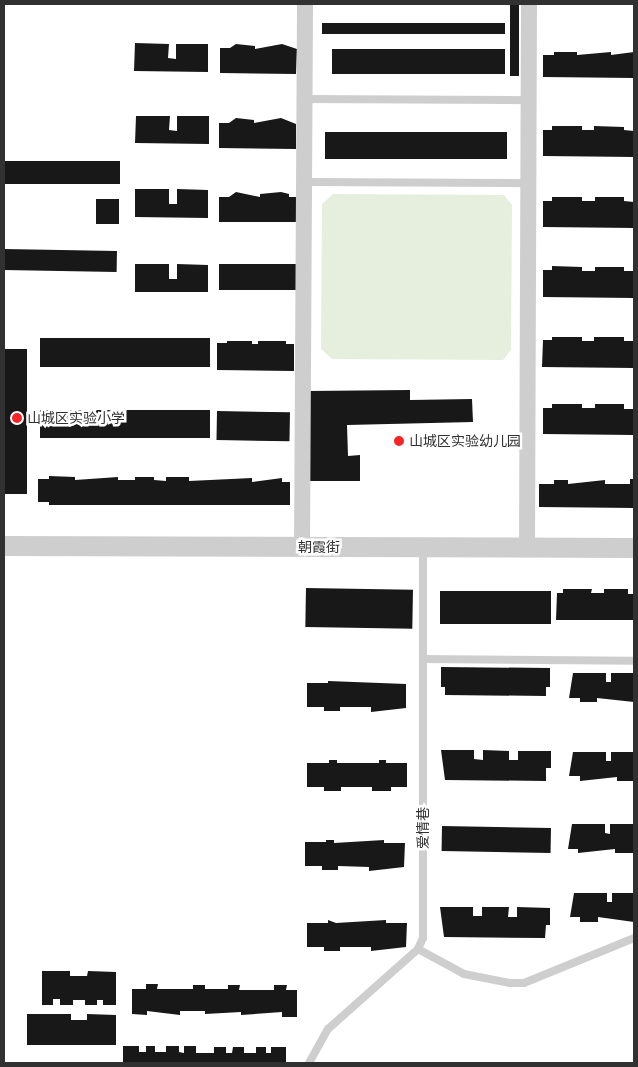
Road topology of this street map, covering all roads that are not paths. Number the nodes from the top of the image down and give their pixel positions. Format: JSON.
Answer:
{"nodes":[{"id":1,"x":305,"y":4,"type":"edge"},
{"id":2,"x":529,"y":4,"type":"edge"},
{"id":3,"x":305,"y":99,"type":"junction"},
{"id":4,"x":528,"y":100,"type":"junction"},
{"id":5,"x":304,"y":182,"type":"junction"},
{"id":6,"x":528,"y":183,"type":"junction"},
{"id":7,"x":4,"y":546,"type":"edge"},
{"id":8,"x":302,"y":546,"type":"junction"},
{"id":9,"x":423,"y":547,"type":"junction"},
{"id":10,"x":527,"y":547,"type":"junction"},
{"id":11,"x":634,"y":548,"type":"edge"},
{"id":12,"x":423,"y":659,"type":"junction"},
{"id":13,"x":634,"y":660,"type":"edge"},
{"id":14,"x":634,"y":938,"type":"edge"},
{"id":15,"x":418,"y":949,"type":"junction"},
{"id":16,"x":309,"y":1063,"type":"edge"}],
"edges":[{"from":1,"to":3,"type":"street"},
{"from":2,"to":4,"type":"street"},
{"from":3,"to":4,"type":"lane"},
{"from":3,"to":5,"type":"street"},
{"from":4,"to":6,"type":"street"},
{"from":5,"to":6,"type":"lane"},
{"from":5,"to":8,"type":"street"},
{"from":6,"to":10,"type":"street"},
{"from":7,"to":8,"type":"street","name":"朝霞街"},
{"from":8,"to":9,"type":"street","name":"朝霞街"},
{"from":9,"to":10,"type":"street","name":"朝霞街"},
{"from":9,"to":12,"type":"lane","name":"爱情巷"},
{"from":10,"to":11,"type":"street","name":"朝霞街"},
{"from":12,"to":13,"type":"lane"},
{"from":12,"to":15,"type":"lane","name":"爱情巷"},
{"from":14,"to":15,"type":"lane"},
{"from":15,"to":16,"type":"lane"}]}
